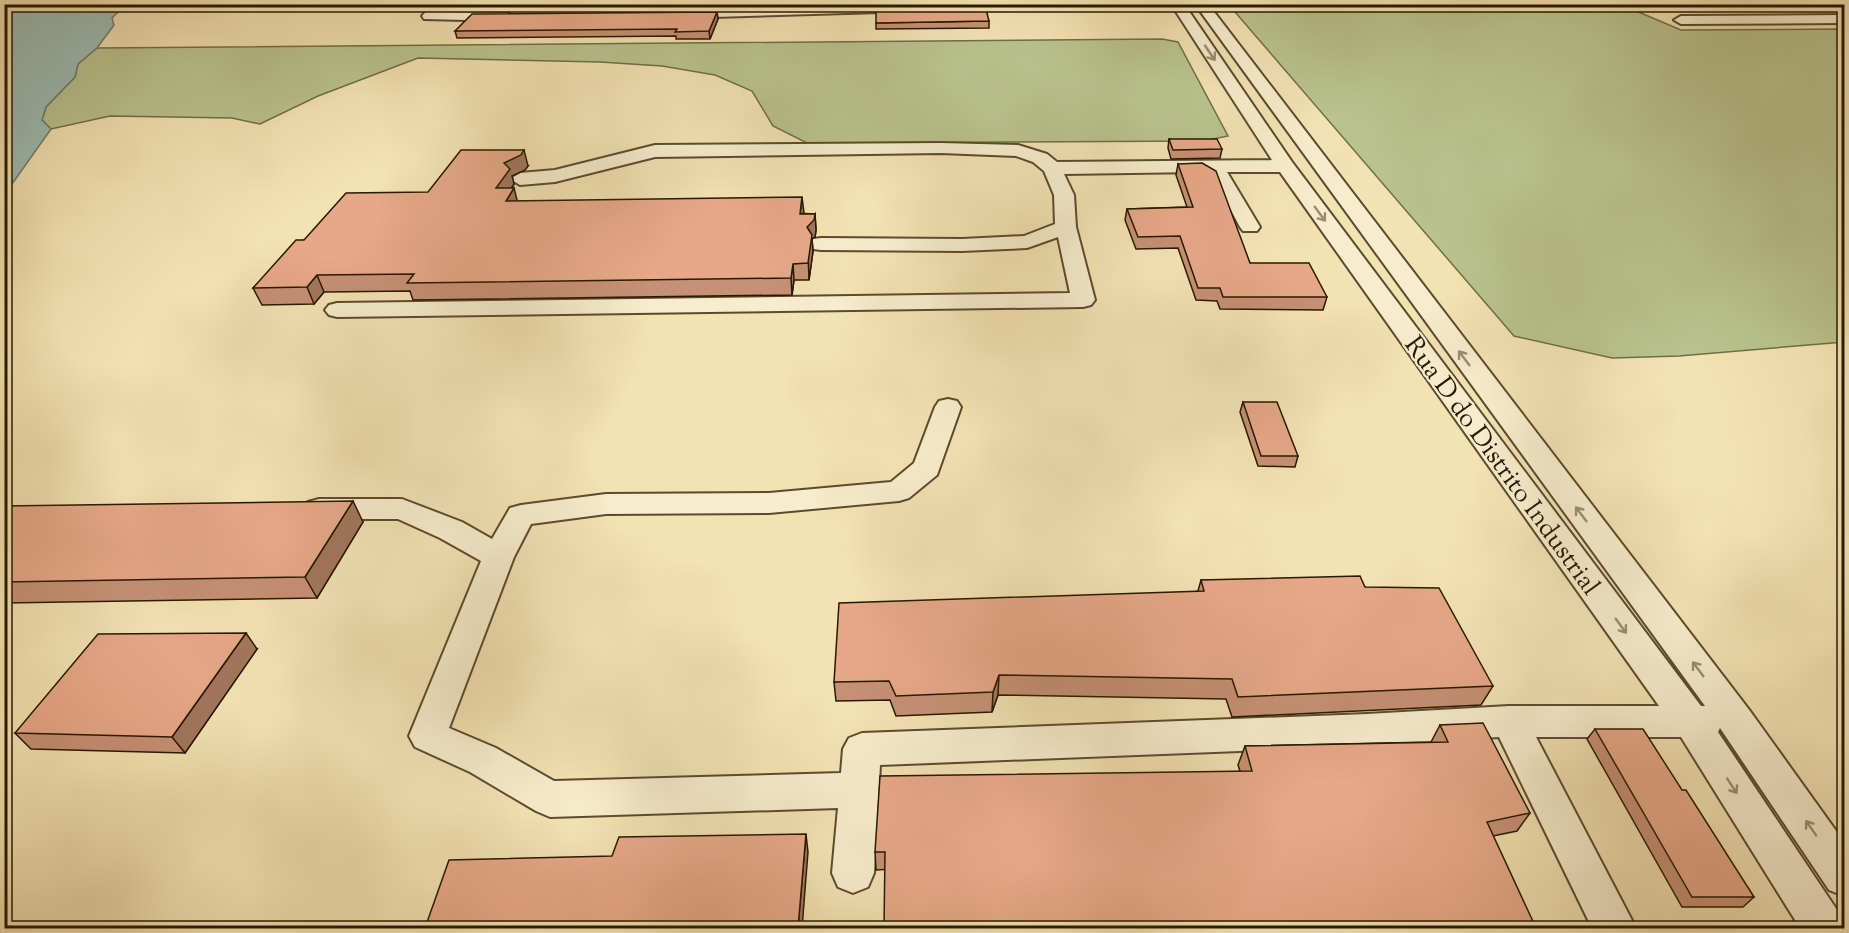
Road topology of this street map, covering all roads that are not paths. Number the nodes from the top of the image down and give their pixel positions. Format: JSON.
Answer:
{"nodes":[{"id":1,"x":441,"y":4,"type":"edge"},
{"id":2,"x":1019,"y":4,"type":"edge"},
{"id":3,"x":1177,"y":4,"type":"edge"},
{"id":4,"x":1201,"y":4,"type":"edge"},
{"id":5,"x":666,"y":14,"type":"edge"},
{"id":6,"x":524,"y":17,"type":"edge"},
{"id":7,"x":1845,"y":19,"type":"edge"},
{"id":8,"x":1681,"y":20,"type":"dead end"},
{"id":9,"x":1285,"y":166,"type":"junction"},
{"id":10,"x":1206,"y":167,"type":"junction"},
{"id":11,"x":1052,"y":168,"type":"junction"},
{"id":12,"x":520,"y":179,"type":"edge"},
{"id":13,"x":1066,"y":227,"type":"junction"},
{"id":14,"x":1250,"y":227,"type":"dead end"},
{"id":15,"x":820,"y":244,"type":"dead end"},
{"id":16,"x":336,"y":310,"type":"dead end"},
{"id":17,"x":948,"y":407,"type":"dead end"},
{"id":18,"x":285,"y":510,"type":"edge"},
{"id":19,"x":498,"y":557,"type":"junction"},
{"id":20,"x":1509,"y":721,"type":"junction"},
{"id":21,"x":1737,"y":722,"type":"junction"},
{"id":22,"x":1692,"y":723,"type":"junction"},
{"id":23,"x":859,"y":790,"type":"junction"},
{"id":24,"x":853,"y":873,"type":"dead end"},
{"id":25,"x":1845,"y":876,"type":"edge"},
{"id":26,"x":1615,"y":928,"type":"edge"},
{"id":27,"x":1824,"y":928,"type":"edge"}],
"edges":[{"from":1,"to":6,"type":"street"},
{"from":2,"to":5,"type":"street"},
{"from":3,"to":9,"type":"street","name":"Rua D do Distrito Industrial","one_way":true},
{"from":21,"to":4,"type":"street","name":"Rua D do Distrito Industrial","one_way":true},
{"from":7,"to":8,"type":"street"},
{"from":9,"to":10,"type":"street"},
{"from":9,"to":22,"type":"street","name":"Rua D do Distrito Industrial","one_way":true},
{"from":10,"to":11,"type":"street"},
{"from":10,"to":14,"type":"street"},
{"from":11,"to":12,"type":"street"},
{"from":11,"to":13,"type":"street"},
{"from":13,"to":15,"type":"street"},
{"from":13,"to":16,"type":"street"},
{"from":17,"to":19,"type":"street"},
{"from":18,"to":19,"type":"street"},
{"from":19,"to":23,"type":"street"},
{"from":20,"to":22,"type":"street"},
{"from":20,"to":23,"type":"street"},
{"from":20,"to":26,"type":"street"},
{"from":21,"to":22,"type":"street"},
{"from":25,"to":21,"type":"street","name":"Rua D do Distrito Industrial","one_way":true},
{"from":22,"to":27,"type":"street","name":"Rua D do Distrito Industrial","one_way":true},
{"from":23,"to":24,"type":"street"}]}
